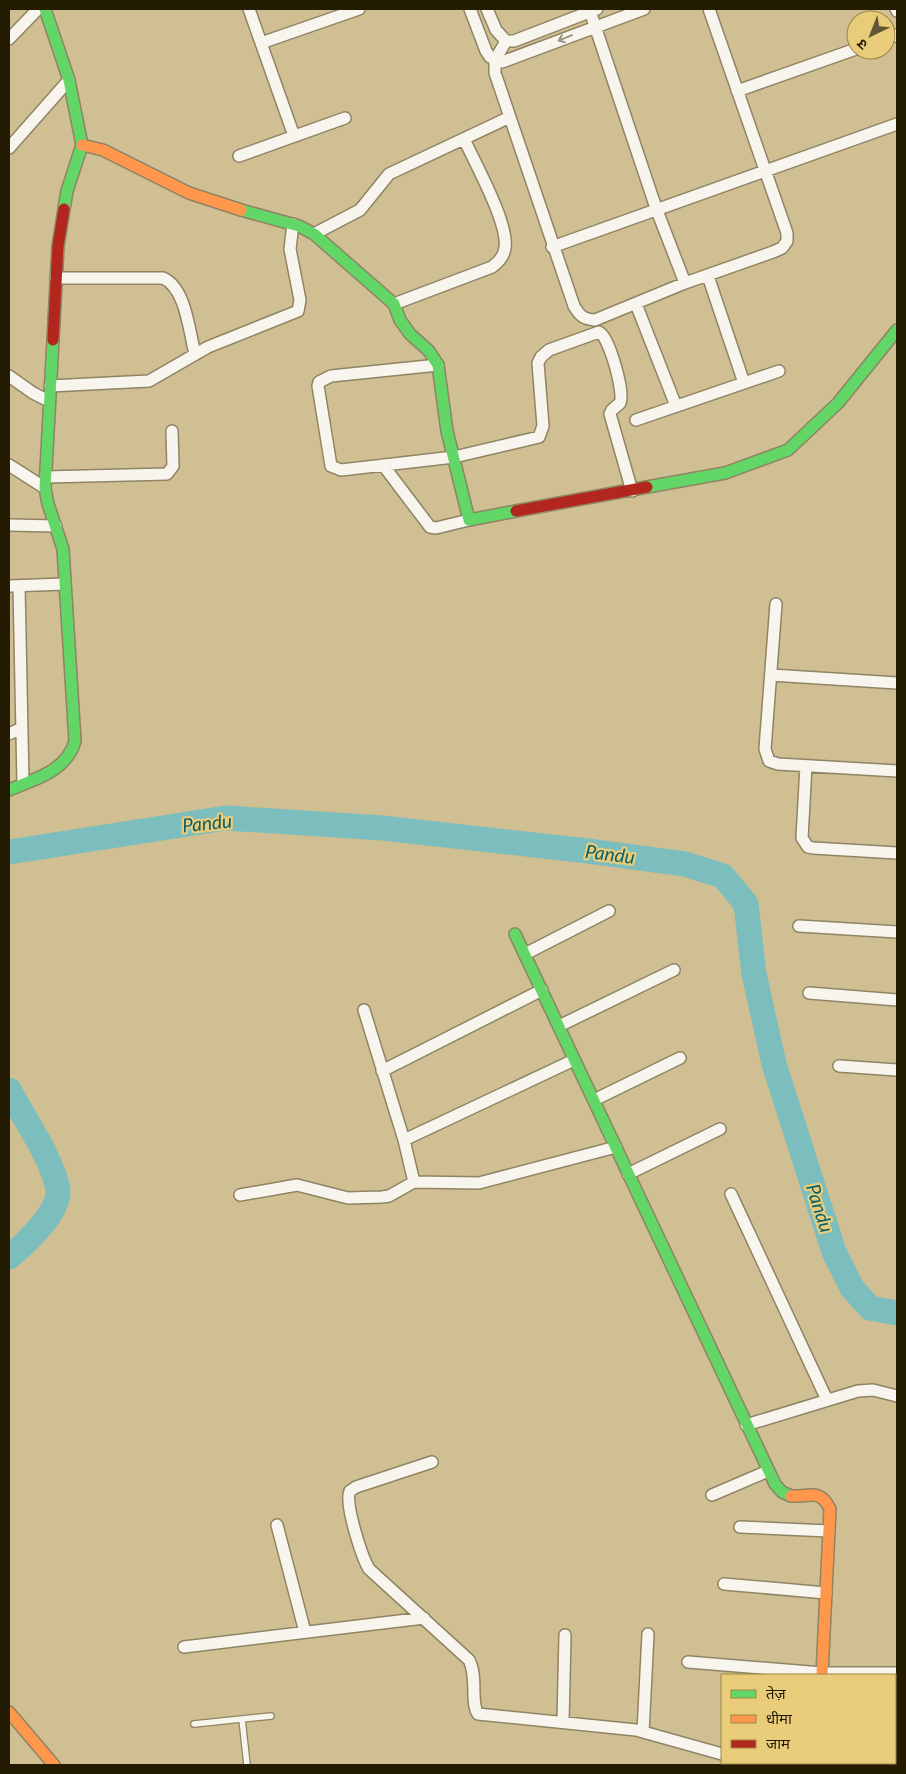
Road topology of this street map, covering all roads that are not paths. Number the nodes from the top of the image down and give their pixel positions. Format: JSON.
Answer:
{"nodes":[{"id":1,"x":38,"y":9,"type":"edge"},
{"id":2,"x":44,"y":9,"type":"edge"},
{"id":3,"x":249,"y":9,"type":"edge"},
{"id":4,"x":359,"y":9,"type":"edge"},
{"id":5,"x":470,"y":9,"type":"edge"},
{"id":6,"x":487,"y":9,"type":"edge"},
{"id":7,"x":644,"y":9,"type":"edge"},
{"id":8,"x":710,"y":9,"type":"edge"},
{"id":9,"x":593,"y":10,"type":"edge"},
{"id":10,"x":593,"y":27,"type":"junction"},
{"id":11,"x":9,"y":39,"type":"edge"},
{"id":12,"x":506,"y":41,"type":"junction"},
{"id":13,"x":261,"y":43,"type":"junction"},
{"id":14,"x":846,"y":53,"type":"edge"},
{"id":15,"x":495,"y":60,"type":"junction"},
{"id":16,"x":69,"y":80,"type":"junction"},
{"id":17,"x":737,"y":91,"type":"junction"},
{"id":18,"x":510,"y":117,"type":"junction"},
{"id":19,"x":345,"y":118,"type":"dead end"},
{"id":20,"x":897,"y":124,"type":"edge"},
{"id":21,"x":294,"y":136,"type":"junction"},
{"id":22,"x":464,"y":139,"type":"junction"},
{"id":23,"x":82,"y":145,"type":"junction"},
{"id":24,"x":9,"y":148,"type":"edge"},
{"id":25,"x":239,"y":156,"type":"dead end"},
{"id":26,"x":764,"y":171,"type":"junction"},
{"id":27,"x":656,"y":208,"type":"junction"},
{"id":28,"x":293,"y":224,"type":"junction"},
{"id":29,"x":314,"y":234,"type":"junction"},
{"id":30,"x":552,"y":247,"type":"junction"},
{"id":31,"x":708,"y":276,"type":"junction"},
{"id":32,"x":56,"y":278,"type":"junction"},
{"id":33,"x":685,"y":283,"type":"junction"},
{"id":34,"x":394,"y":304,"type":"junction"},
{"id":35,"x":636,"y":304,"type":"junction"},
{"id":36,"x":897,"y":330,"type":"edge"},
{"id":37,"x":195,"y":354,"type":"junction"},
{"id":38,"x":438,"y":365,"type":"junction"},
{"id":39,"x":778,"y":371,"type":"dead end"},
{"id":40,"x":9,"y":376,"type":"edge"},
{"id":41,"x":744,"y":383,"type":"junction"},
{"id":42,"x":50,"y":386,"type":"junction"},
{"id":43,"x":49,"y":401,"type":"junction"},
{"id":44,"x":676,"y":406,"type":"junction"},
{"id":45,"x":636,"y":420,"type":"dead end"},
{"id":46,"x":172,"y":431,"type":"dead end"},
{"id":47,"x":454,"y":458,"type":"junction"},
{"id":48,"x":9,"y":465,"type":"edge"},
{"id":49,"x":383,"y":465,"type":"junction"},
{"id":50,"x":45,"y":483,"type":"junction"},
{"id":51,"x":632,"y":491,"type":"junction"},
{"id":52,"x":469,"y":520,"type":"junction"},
{"id":53,"x":9,"y":525,"type":"edge"},
{"id":54,"x":56,"y":526,"type":"junction"},
{"id":55,"x":65,"y":584,"type":"junction"},
{"id":56,"x":14,"y":586,"type":"edge"},
{"id":57,"x":776,"y":604,"type":"dead end"},
{"id":58,"x":14,"y":632,"type":"edge"},
{"id":59,"x":771,"y":675,"type":"junction"},
{"id":60,"x":21,"y":676,"type":"junction"},
{"id":61,"x":9,"y":682,"type":"edge"},
{"id":62,"x":897,"y":683,"type":"edge"},
{"id":63,"x":22,"y":728,"type":"junction"},
{"id":64,"x":9,"y":734,"type":"edge"},
{"id":65,"x":806,"y":766,"type":"junction"},
{"id":66,"x":897,"y":771,"type":"edge"},
{"id":67,"x":23,"y":783,"type":"junction"},
{"id":68,"x":9,"y":790,"type":"edge"},
{"id":69,"x":897,"y":853,"type":"edge"},
{"id":70,"x":609,"y":911,"type":"dead end"},
{"id":71,"x":799,"y":926,"type":"dead end"},
{"id":72,"x":897,"y":932,"type":"edge"},
{"id":73,"x":515,"y":934,"type":"dead end"},
{"id":74,"x":525,"y":954,"type":"junction"},
{"id":75,"x":674,"y":970,"type":"dead end"},
{"id":76,"x":542,"y":990,"type":"junction"},
{"id":77,"x":809,"y":993,"type":"dead end"},
{"id":78,"x":897,"y":1000,"type":"edge"},
{"id":79,"x":364,"y":1010,"type":"dead end"},
{"id":80,"x":559,"y":1026,"type":"junction"},
{"id":81,"x":680,"y":1058,"type":"dead end"},
{"id":82,"x":574,"y":1060,"type":"junction"},
{"id":83,"x":839,"y":1066,"type":"dead end"},
{"id":84,"x":897,"y":1070,"type":"edge"},
{"id":85,"x":382,"y":1071,"type":"junction"},
{"id":86,"x":594,"y":1100,"type":"junction"},
{"id":87,"x":720,"y":1130,"type":"dead end"},
{"id":88,"x":404,"y":1140,"type":"junction"},
{"id":89,"x":616,"y":1148,"type":"junction"},
{"id":90,"x":628,"y":1174,"type":"junction"},
{"id":91,"x":414,"y":1182,"type":"junction"},
{"id":92,"x":731,"y":1194,"type":"dead end"},
{"id":93,"x":240,"y":1195,"type":"dead end"},
{"id":94,"x":897,"y":1396,"type":"edge"},
{"id":95,"x":827,"y":1400,"type":"junction"},
{"id":96,"x":746,"y":1425,"type":"junction"},
{"id":97,"x":432,"y":1462,"type":"dead end"},
{"id":98,"x":768,"y":1471,"type":"junction"},
{"id":99,"x":712,"y":1495,"type":"dead end"},
{"id":100,"x":277,"y":1525,"type":"dead end"},
{"id":101,"x":740,"y":1527,"type":"dead end"},
{"id":102,"x":829,"y":1531,"type":"junction"},
{"id":103,"x":724,"y":1584,"type":"dead end"},
{"id":104,"x":826,"y":1593,"type":"junction"},
{"id":105,"x":424,"y":1618,"type":"junction"},
{"id":106,"x":306,"y":1632,"type":"junction"},
{"id":107,"x":648,"y":1634,"type":"dead end"},
{"id":108,"x":565,"y":1635,"type":"dead end"},
{"id":109,"x":184,"y":1647,"type":"dead end"},
{"id":110,"x":688,"y":1662,"type":"dead end"},
{"id":111,"x":897,"y":1673,"type":"edge"},
{"id":112,"x":822,"y":1674,"type":"edge"},
{"id":113,"x":9,"y":1712,"type":"edge"},
{"id":114,"x":271,"y":1716,"type":"dead end"},
{"id":115,"x":242,"y":1719,"type":"junction"},
{"id":116,"x":563,"y":1722,"type":"junction"},
{"id":117,"x":194,"y":1724,"type":"dead end"},
{"id":118,"x":642,"y":1732,"type":"junction"},
{"id":119,"x":721,"y":1754,"type":"edge"},
{"id":120,"x":54,"y":1765,"type":"edge"},
{"id":121,"x":247,"y":1765,"type":"edge"}],
"edges":[{"from":1,"to":11,"type":"street"},
{"from":2,"to":16,"type":"street"},
{"from":3,"to":13,"type":"street"},
{"from":4,"to":13,"type":"street"},
{"from":5,"to":15,"type":"street"},
{"from":6,"to":12,"type":"street"},
{"from":7,"to":10,"type":"street"},
{"from":8,"to":17,"type":"street"},
{"from":9,"to":10,"type":"street"},
{"from":9,"to":12,"type":"street"},
{"from":10,"to":15,"type":"street","one_way":true},
{"from":10,"to":27,"type":"street"},
{"from":12,"to":15,"type":"street"},
{"from":13,"to":21,"type":"street"},
{"from":14,"to":17,"type":"street"},
{"from":15,"to":18,"type":"street"},
{"from":16,"to":23,"type":"street"},
{"from":16,"to":24,"type":"street"},
{"from":17,"to":26,"type":"street"},
{"from":18,"to":22,"type":"street"},
{"from":18,"to":30,"type":"street"},
{"from":19,"to":21,"type":"street"},
{"from":20,"to":26,"type":"street"},
{"from":21,"to":25,"type":"street"},
{"from":22,"to":29,"type":"street"},
{"from":22,"to":34,"type":"street"},
{"from":23,"to":28,"type":"street"},
{"from":23,"to":32,"type":"street"},
{"from":26,"to":27,"type":"street"},
{"from":26,"to":31,"type":"street"},
{"from":27,"to":30,"type":"street"},
{"from":27,"to":33,"type":"street"},
{"from":28,"to":29,"type":"street"},
{"from":28,"to":37,"type":"street"},
{"from":29,"to":34,"type":"street"},
{"from":30,"to":35,"type":"street"},
{"from":31,"to":33,"type":"street"},
{"from":31,"to":41,"type":"street"},
{"from":32,"to":37,"type":"street"},
{"from":32,"to":42,"type":"street"},
{"from":33,"to":35,"type":"street"},
{"from":34,"to":38,"type":"street"},
{"from":35,"to":44,"type":"street"},
{"from":36,"to":51,"type":"street"},
{"from":37,"to":42,"type":"street"},
{"from":38,"to":47,"type":"street"},
{"from":38,"to":49,"type":"street"},
{"from":39,"to":41,"type":"street"},
{"from":40,"to":43,"type":"street"},
{"from":41,"to":44,"type":"street"},
{"from":42,"to":43,"type":"street"},
{"from":43,"to":50,"type":"street"},
{"from":44,"to":45,"type":"street"},
{"from":46,"to":50,"type":"street"},
{"from":47,"to":49,"type":"street"},
{"from":47,"to":51,"type":"street"},
{"from":47,"to":52,"type":"street"},
{"from":48,"to":50,"type":"street"},
{"from":49,"to":52,"type":"street"},
{"from":50,"to":54,"type":"street"},
{"from":51,"to":52,"type":"street"},
{"from":53,"to":54,"type":"street"},
{"from":54,"to":55,"type":"street"},
{"from":55,"to":56,"type":"street"},
{"from":55,"to":67,"type":"street"},
{"from":56,"to":58,"type":"street"},
{"from":57,"to":59,"type":"street"},
{"from":58,"to":60,"type":"street"},
{"from":59,"to":62,"type":"street"},
{"from":59,"to":65,"type":"street"},
{"from":60,"to":61,"type":"street"},
{"from":60,"to":63,"type":"street"},
{"from":63,"to":64,"type":"street"},
{"from":63,"to":67,"type":"street"},
{"from":65,"to":66,"type":"street"},
{"from":65,"to":69,"type":"street"},
{"from":67,"to":68,"type":"street"},
{"from":70,"to":74,"type":"street"},
{"from":71,"to":72,"type":"street"},
{"from":73,"to":74,"type":"street"},
{"from":74,"to":76,"type":"street"},
{"from":75,"to":80,"type":"street"},
{"from":76,"to":80,"type":"street"},
{"from":76,"to":85,"type":"street"},
{"from":77,"to":78,"type":"street"},
{"from":79,"to":85,"type":"street"},
{"from":80,"to":82,"type":"street"},
{"from":81,"to":86,"type":"street"},
{"from":82,"to":86,"type":"street"},
{"from":82,"to":88,"type":"street"},
{"from":83,"to":84,"type":"street"},
{"from":85,"to":88,"type":"street"},
{"from":86,"to":89,"type":"street"},
{"from":87,"to":90,"type":"street"},
{"from":88,"to":91,"type":"street"},
{"from":89,"to":90,"type":"street"},
{"from":89,"to":91,"type":"street"},
{"from":90,"to":96,"type":"street"},
{"from":91,"to":93,"type":"street"},
{"from":92,"to":95,"type":"street"},
{"from":94,"to":95,"type":"street"},
{"from":95,"to":96,"type":"street"},
{"from":96,"to":98,"type":"street"},
{"from":97,"to":105,"type":"street"},
{"from":98,"to":99,"type":"street"},
{"from":98,"to":102,"type":"street"},
{"from":100,"to":106,"type":"street"},
{"from":101,"to":102,"type":"street"},
{"from":102,"to":104,"type":"street"},
{"from":103,"to":104,"type":"street"},
{"from":104,"to":112,"type":"street"},
{"from":105,"to":106,"type":"street"},
{"from":105,"to":116,"type":"street"},
{"from":106,"to":109,"type":"street"},
{"from":107,"to":118,"type":"street"},
{"from":108,"to":116,"type":"street"},
{"from":110,"to":112,"type":"street"},
{"from":111,"to":112,"type":"street"},
{"from":113,"to":120,"type":"street"},
{"from":114,"to":115,"type":"lane"},
{"from":115,"to":117,"type":"lane"},
{"from":115,"to":121,"type":"lane"},
{"from":116,"to":118,"type":"street"},
{"from":118,"to":119,"type":"street"}]}
